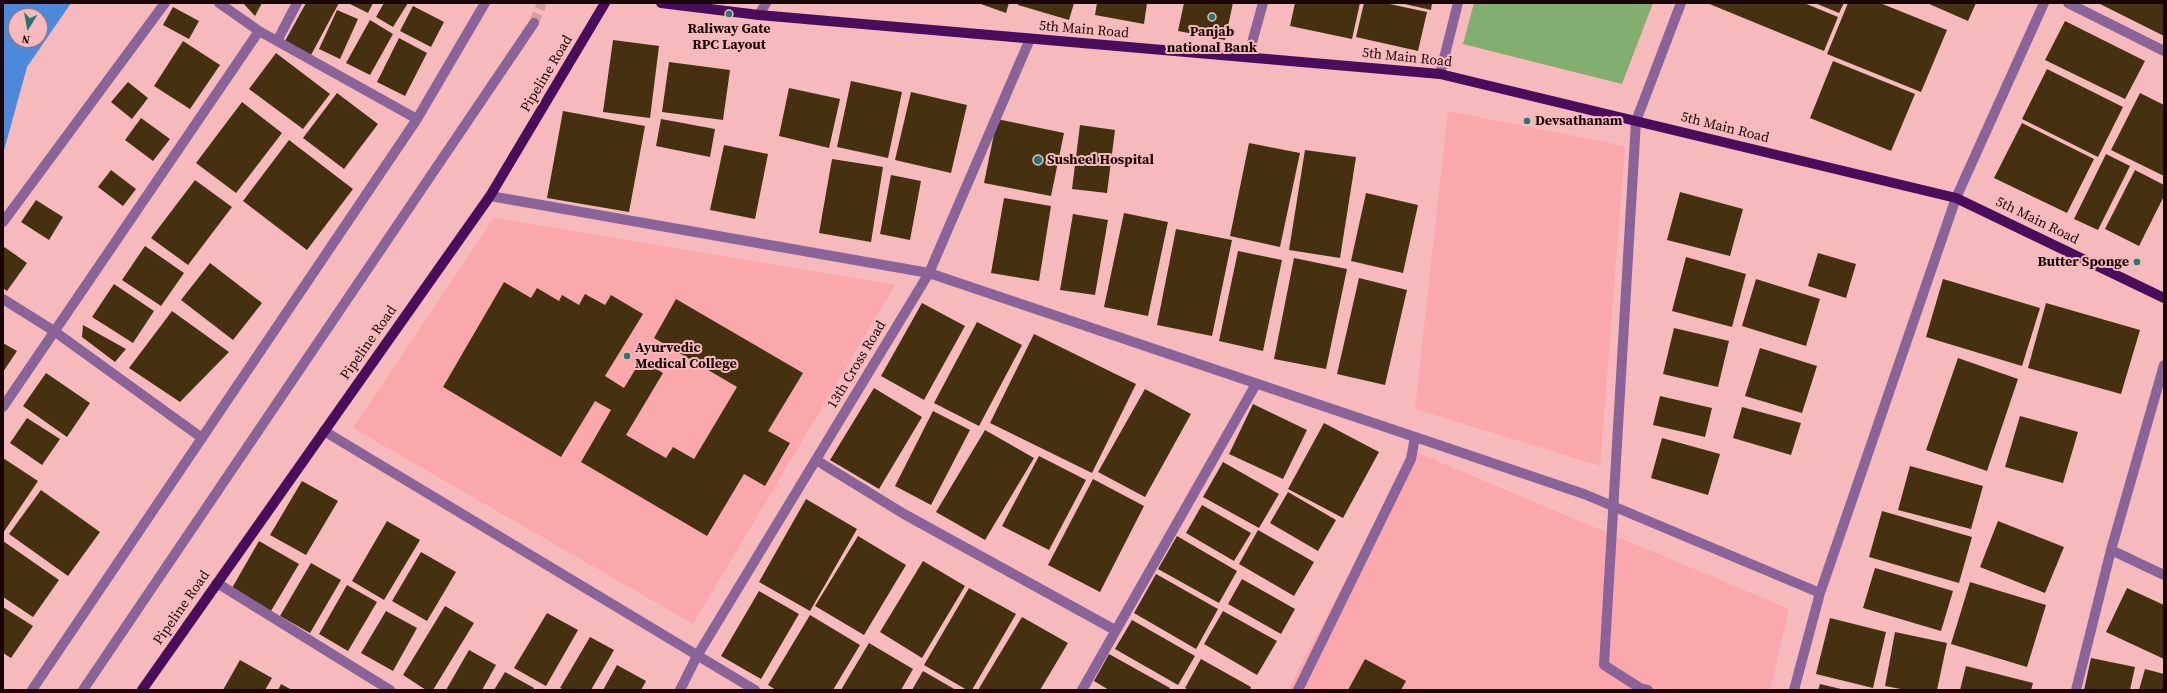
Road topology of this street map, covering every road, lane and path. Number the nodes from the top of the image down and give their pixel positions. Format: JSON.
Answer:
{"nodes":[{"id":1,"x":165,"y":3,"type":"edge"},
{"id":2,"x":219,"y":3,"type":"edge"},
{"id":3,"x":297,"y":3,"type":"edge"},
{"id":4,"x":485,"y":3,"type":"edge"},
{"id":5,"x":605,"y":3,"type":"edge"},
{"id":6,"x":660,"y":3,"type":"edge"},
{"id":7,"x":766,"y":3,"type":"edge"},
{"id":8,"x":1263,"y":3,"type":"edge"},
{"id":9,"x":1458,"y":3,"type":"edge"},
{"id":10,"x":1681,"y":3,"type":"edge"},
{"id":11,"x":2044,"y":3,"type":"edge"},
{"id":12,"x":2068,"y":3,"type":"edge"},
{"id":13,"x":759,"y":15,"type":"junction"},
{"id":14,"x":534,"y":23,"type":"tunnel mouth"},
{"id":15,"x":259,"y":31,"type":"junction"},
{"id":16,"x":1030,"y":39,"type":"junction"},
{"id":17,"x":277,"y":41,"type":"junction"},
{"id":18,"x":2164,"y":51,"type":"edge"},
{"id":19,"x":1248,"y":57,"type":"junction"},
{"id":20,"x":1440,"y":74,"type":"junction"},
{"id":21,"x":417,"y":119,"type":"junction"},
{"id":22,"x":1636,"y":121,"type":"junction"},
{"id":23,"x":490,"y":196,"type":"junction"},
{"id":24,"x":1956,"y":198,"type":"junction"},
{"id":25,"x":3,"y":222,"type":"edge"},
{"id":26,"x":929,"y":273,"type":"junction"},
{"id":27,"x":2164,"y":298,"type":"edge"},
{"id":28,"x":3,"y":299,"type":"edge"},
{"id":29,"x":54,"y":331,"type":"junction"},
{"id":30,"x":2164,"y":364,"type":"edge"},
{"id":31,"x":1256,"y":384,"type":"junction"},
{"id":32,"x":3,"y":406,"type":"edge"},
{"id":33,"x":324,"y":431,"type":"junction"},
{"id":34,"x":1415,"y":437,"type":"junction"},
{"id":35,"x":202,"y":438,"type":"junction"},
{"id":36,"x":816,"y":460,"type":"junction"},
{"id":37,"x":1614,"y":506,"type":"junction"},
{"id":38,"x":2110,"y":550,"type":"junction"},
{"id":39,"x":2164,"y":575,"type":"edge"},
{"id":40,"x":217,"y":583,"type":"junction"},
{"id":41,"x":1820,"y":593,"type":"junction"},
{"id":42,"x":1115,"y":630,"type":"junction"},
{"id":43,"x":697,"y":656,"type":"junction"},
{"id":44,"x":32,"y":690,"type":"edge"},
{"id":45,"x":83,"y":690,"type":"edge"},
{"id":46,"x":142,"y":690,"type":"edge"},
{"id":47,"x":390,"y":690,"type":"edge"},
{"id":48,"x":680,"y":690,"type":"edge"},
{"id":49,"x":755,"y":690,"type":"edge"},
{"id":50,"x":1082,"y":690,"type":"edge"},
{"id":51,"x":1298,"y":690,"type":"edge"},
{"id":52,"x":1648,"y":690,"type":"edge"},
{"id":53,"x":1794,"y":690,"type":"edge"},
{"id":54,"x":2076,"y":690,"type":"edge"}],
"edges":[{"from":1,"to":25,"type":"street"},
{"from":2,"to":15,"type":"street"},
{"from":3,"to":17,"type":"street"},
{"from":4,"to":21,"type":"street"},
{"from":5,"to":23,"type":"main road","name":"Pipeline Road"},
{"from":6,"to":13,"type":"main road","name":"5th Main Road"},
{"from":7,"to":13,"type":"street"},
{"from":8,"to":19,"type":"street"},
{"from":9,"to":20,"type":"street"},
{"from":10,"to":22,"type":"street"},
{"from":11,"to":24,"type":"street"},
{"from":12,"to":18,"type":"street"},
{"from":13,"to":16,"type":"main road","name":"5th Main Road"},
{"from":14,"to":45,"type":"street"},
{"from":15,"to":17,"type":"street"},
{"from":15,"to":29,"type":"street"},
{"from":16,"to":19,"type":"main road","name":"5th Main Road"},
{"from":16,"to":26,"type":"street","name":"13th Cross Road"},
{"from":17,"to":21,"type":"street"},
{"from":19,"to":20,"type":"main road","name":"5th Main Road"},
{"from":20,"to":22,"type":"main road","name":"5th Main Road"},
{"from":21,"to":35,"type":"street"},
{"from":22,"to":24,"type":"main road","name":"5th Main Road"},
{"from":22,"to":37,"type":"street"},
{"from":23,"to":26,"type":"street"},
{"from":23,"to":33,"type":"main road","name":"Pipeline Road"},
{"from":24,"to":27,"type":"main road","name":"5th Main Road"},
{"from":24,"to":41,"type":"street"},
{"from":26,"to":31,"type":"street"},
{"from":26,"to":36,"type":"street","name":"13th Cross Road"},
{"from":28,"to":29,"type":"street"},
{"from":29,"to":32,"type":"street"},
{"from":29,"to":35,"type":"street"},
{"from":30,"to":38,"type":"street"},
{"from":31,"to":34,"type":"street"},
{"from":31,"to":42,"type":"street"},
{"from":33,"to":40,"type":"main road","name":"Pipeline Road"},
{"from":33,"to":43,"type":"street"},
{"from":34,"to":37,"type":"street"},
{"from":34,"to":51,"type":"street"},
{"from":35,"to":44,"type":"street"},
{"from":36,"to":42,"type":"street"},
{"from":36,"to":43,"type":"street","name":"13th Cross Road"},
{"from":37,"to":41,"type":"street"},
{"from":37,"to":52,"type":"street"},
{"from":38,"to":39,"type":"street"},
{"from":38,"to":54,"type":"street"},
{"from":40,"to":46,"type":"main road","name":"Pipeline Road"},
{"from":40,"to":47,"type":"street"},
{"from":41,"to":53,"type":"street"},
{"from":42,"to":50,"type":"street"},
{"from":43,"to":48,"type":"street","name":"13th Cross Road"},
{"from":43,"to":49,"type":"street"}]}
